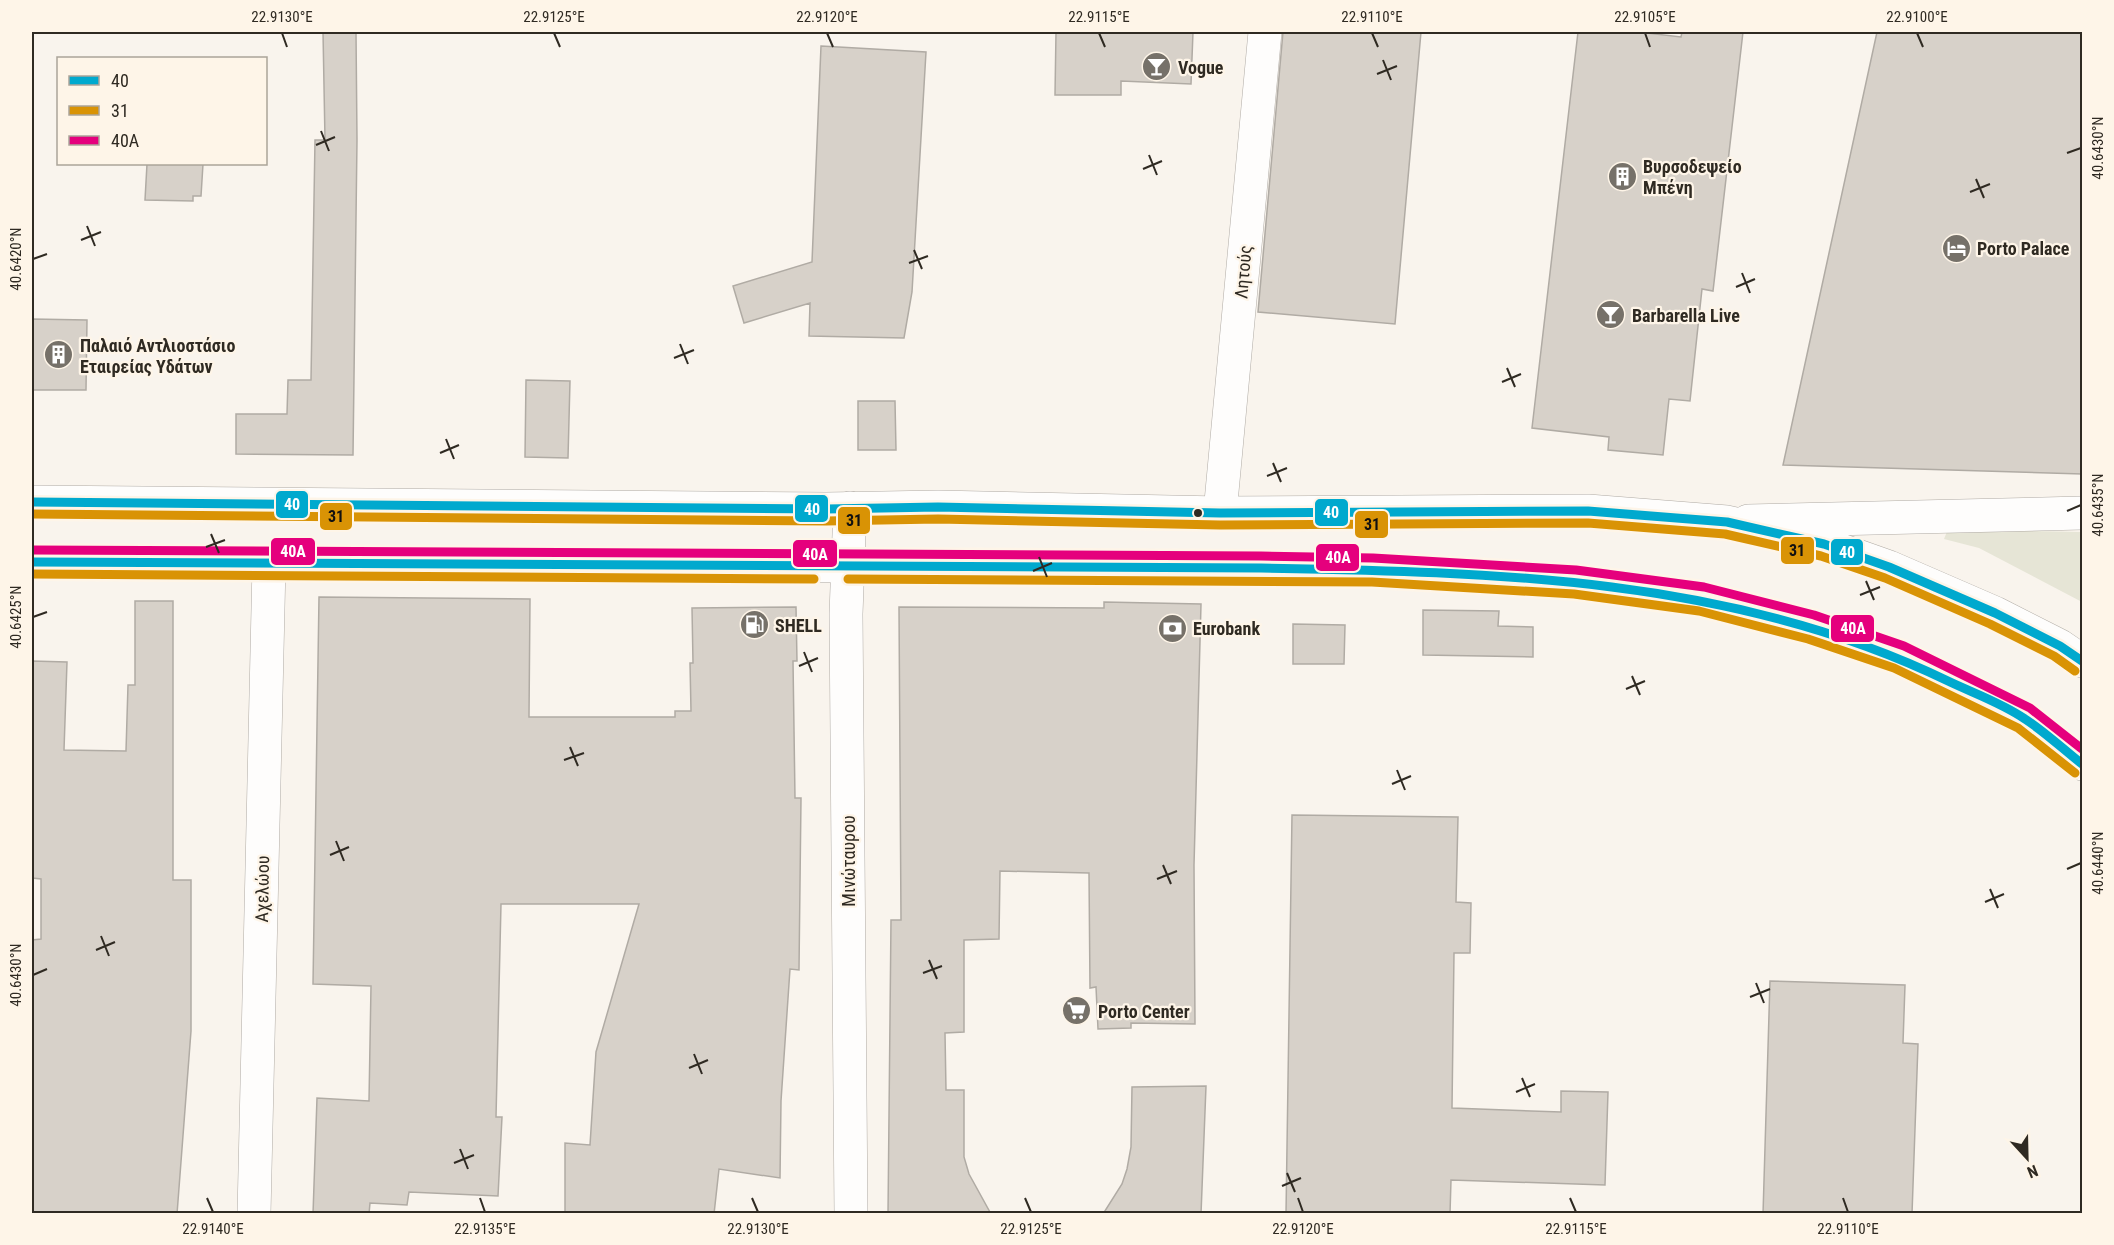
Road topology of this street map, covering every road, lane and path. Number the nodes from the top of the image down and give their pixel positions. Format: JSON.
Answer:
{"nodes":[{"id":1,"x":1265,"y":32,"type":"edge"},
{"id":2,"x":32,"y":502,"type":"edge"},
{"id":3,"x":850,"y":508,"type":"junction"},
{"id":4,"x":1220,"y":513,"type":"junction"},
{"id":5,"x":2082,"y":513,"type":"edge"},
{"id":6,"x":1727,"y":522,"type":"junction"},
{"id":7,"x":32,"y":562,"type":"edge"},
{"id":8,"x":269,"y":565,"type":"junction"},
{"id":9,"x":848,"y":567,"type":"junction"},
{"id":10,"x":2082,"y":661,"type":"edge"},
{"id":11,"x":2082,"y":764,"type":"edge"},
{"id":12,"x":254,"y":1214,"type":"edge"},
{"id":13,"x":851,"y":1214,"type":"edge"}],
"edges":[{"from":1,"to":4,"type":"main road","name":"Λητούς"},
{"from":2,"to":3,"type":"main road"},
{"from":3,"to":4,"type":"main road"},
{"from":3,"to":9,"type":"main road","name":"Μινώταυρου"},
{"from":4,"to":6,"type":"main road"},
{"from":5,"to":6,"type":"main road"},
{"from":6,"to":10,"type":"main road"},
{"from":7,"to":8,"type":"main road"},
{"from":8,"to":9,"type":"main road"},
{"from":8,"to":12,"type":"main road","name":"Αχελώου"},
{"from":9,"to":11,"type":"main road"},
{"from":9,"to":13,"type":"main road","name":"Μινώταυρου"}]}
